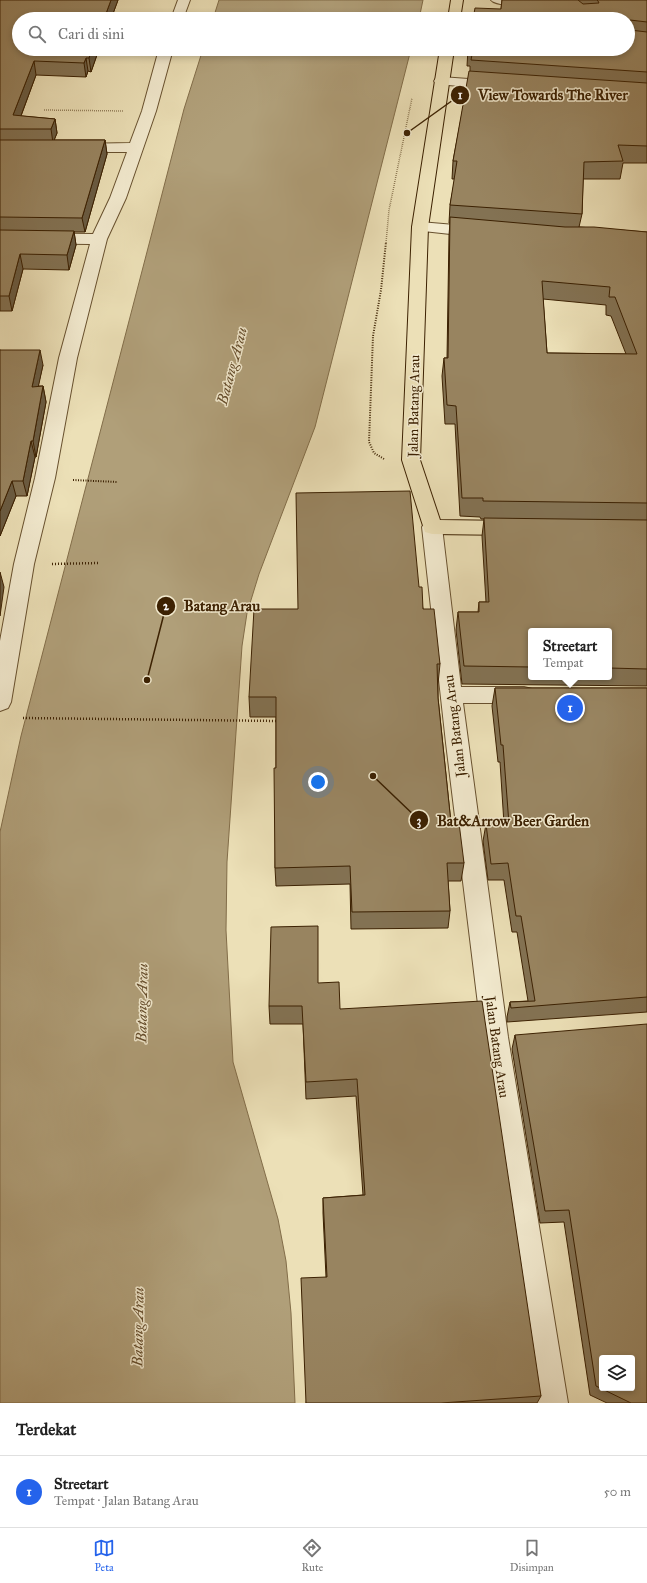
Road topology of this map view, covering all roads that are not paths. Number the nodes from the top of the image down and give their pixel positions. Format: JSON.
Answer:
{"nodes":[{"id":1,"x":184,"y":0,"type":"edge"},
{"id":2,"x":457,"y":0,"type":"edge"},
{"id":3,"x":497,"y":0,"type":"edge"},
{"id":4,"x":547,"y":2,"type":"edge"},
{"id":5,"x":180,"y":12,"type":"edge"},
{"id":6,"x":455,"y":12,"type":"edge"},
{"id":7,"x":164,"y":56,"type":"edge"},
{"id":8,"x":446,"y":56,"type":"edge"},
{"id":9,"x":441,"y":81,"type":"junction"},
{"id":10,"x":512,"y":86,"type":"edge"},
{"id":11,"x":136,"y":147,"type":"junction"},
{"id":12,"x":64,"y":148,"type":"edge"},
{"id":13,"x":420,"y":227,"type":"junction"},
{"id":14,"x":491,"y":233,"type":"edge"},
{"id":15,"x":0,"y":238,"type":"edge"},
{"id":16,"x":98,"y":239,"type":"junction"},
{"id":17,"x":432,"y":527,"type":"junction"},
{"id":18,"x":528,"y":528,"type":"edge"},
{"id":19,"x":452,"y":695,"type":"junction"},
{"id":20,"x":545,"y":696,"type":"edge"},
{"id":21,"x":0,"y":702,"type":"edge"},
{"id":22,"x":552,"y":1403,"type":"edge"}],
"edges":[{"from":1,"to":5,"type":"street"},
{"from":2,"to":6,"type":"main road"},
{"from":3,"to":4,"type":"street"},
{"from":7,"to":11,"type":"street"},
{"from":8,"to":9,"type":"main road","name":"Jalan Batang Arau"},
{"from":9,"to":10,"type":"street"},
{"from":9,"to":13,"type":"main road","name":"Jalan Batang Arau"},
{"from":11,"to":12,"type":"street"},
{"from":11,"to":16,"type":"street"},
{"from":13,"to":14,"type":"street"},
{"from":13,"to":17,"type":"main road","name":"Jalan Batang Arau"},
{"from":15,"to":16,"type":"street"},
{"from":16,"to":21,"type":"street"},
{"from":17,"to":18,"type":"main road"},
{"from":17,"to":19,"type":"street","name":"Jalan Batang Arau"},
{"from":19,"to":20,"type":"street"},
{"from":19,"to":22,"type":"street","name":"Jalan Batang Arau"}]}
